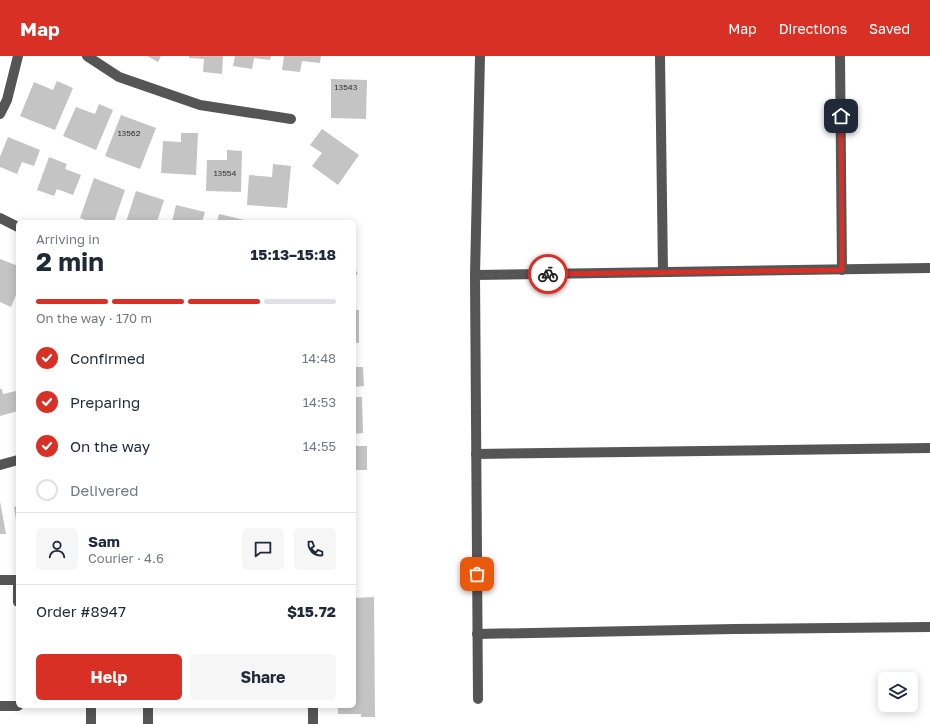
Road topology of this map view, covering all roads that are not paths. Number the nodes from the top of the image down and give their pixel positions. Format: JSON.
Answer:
{"nodes":[{"id":1,"x":18,"y":56,"type":"edge"},
{"id":2,"x":87,"y":56,"type":"edge"},
{"id":3,"x":480,"y":56,"type":"edge"},
{"id":4,"x":660,"y":56,"type":"edge"},
{"id":5,"x":840,"y":56,"type":"edge"},
{"id":6,"x":0,"y":114,"type":"edge"},
{"id":7,"x":291,"y":119,"type":"dead end"},
{"id":8,"x":0,"y":218,"type":"edge"},
{"id":9,"x":16,"y":226,"type":"edge"},
{"id":10,"x":930,"y":268,"type":"edge"},
{"id":11,"x":842,"y":270,"type":"junction"},
{"id":12,"x":663,"y":272,"type":"junction"},
{"id":13,"x":475,"y":275,"type":"junction"},
{"id":14,"x":930,"y":448,"type":"edge"},
{"id":15,"x":476,"y":454,"type":"junction"},
{"id":16,"x":16,"y":461,"type":"edge"},
{"id":17,"x":0,"y":465,"type":"edge"},
{"id":18,"x":0,"y":580,"type":"edge"},
{"id":19,"x":16,"y":580,"type":"edge"},
{"id":20,"x":930,"y":627,"type":"edge"},
{"id":21,"x":477,"y":634,"type":"junction"},
{"id":22,"x":478,"y":699,"type":"dead end"},
{"id":23,"x":0,"y":706,"type":"edge"},
{"id":24,"x":16,"y":706,"type":"edge"},
{"id":25,"x":91,"y":708,"type":"edge"},
{"id":26,"x":148,"y":708,"type":"edge"},
{"id":27,"x":313,"y":708,"type":"edge"},
{"id":28,"x":91,"y":724,"type":"edge"},
{"id":29,"x":148,"y":724,"type":"edge"},
{"id":30,"x":313,"y":724,"type":"edge"}],
"edges":[{"from":1,"to":6,"type":"street"},
{"from":2,"to":7,"type":"street"},
{"from":3,"to":13,"type":"street"},
{"from":4,"to":12,"type":"street"},
{"from":5,"to":11,"type":"street"},
{"from":8,"to":9,"type":"street"},
{"from":10,"to":11,"type":"street"},
{"from":11,"to":12,"type":"street"},
{"from":12,"to":13,"type":"street"},
{"from":13,"to":15,"type":"street"},
{"from":14,"to":15,"type":"street"},
{"from":15,"to":21,"type":"street"},
{"from":16,"to":17,"type":"street"},
{"from":18,"to":19,"type":"street"},
{"from":20,"to":21,"type":"street"},
{"from":21,"to":22,"type":"street"},
{"from":23,"to":24,"type":"street"},
{"from":25,"to":28,"type":"street"},
{"from":26,"to":29,"type":"street"},
{"from":27,"to":30,"type":"street"}]}
